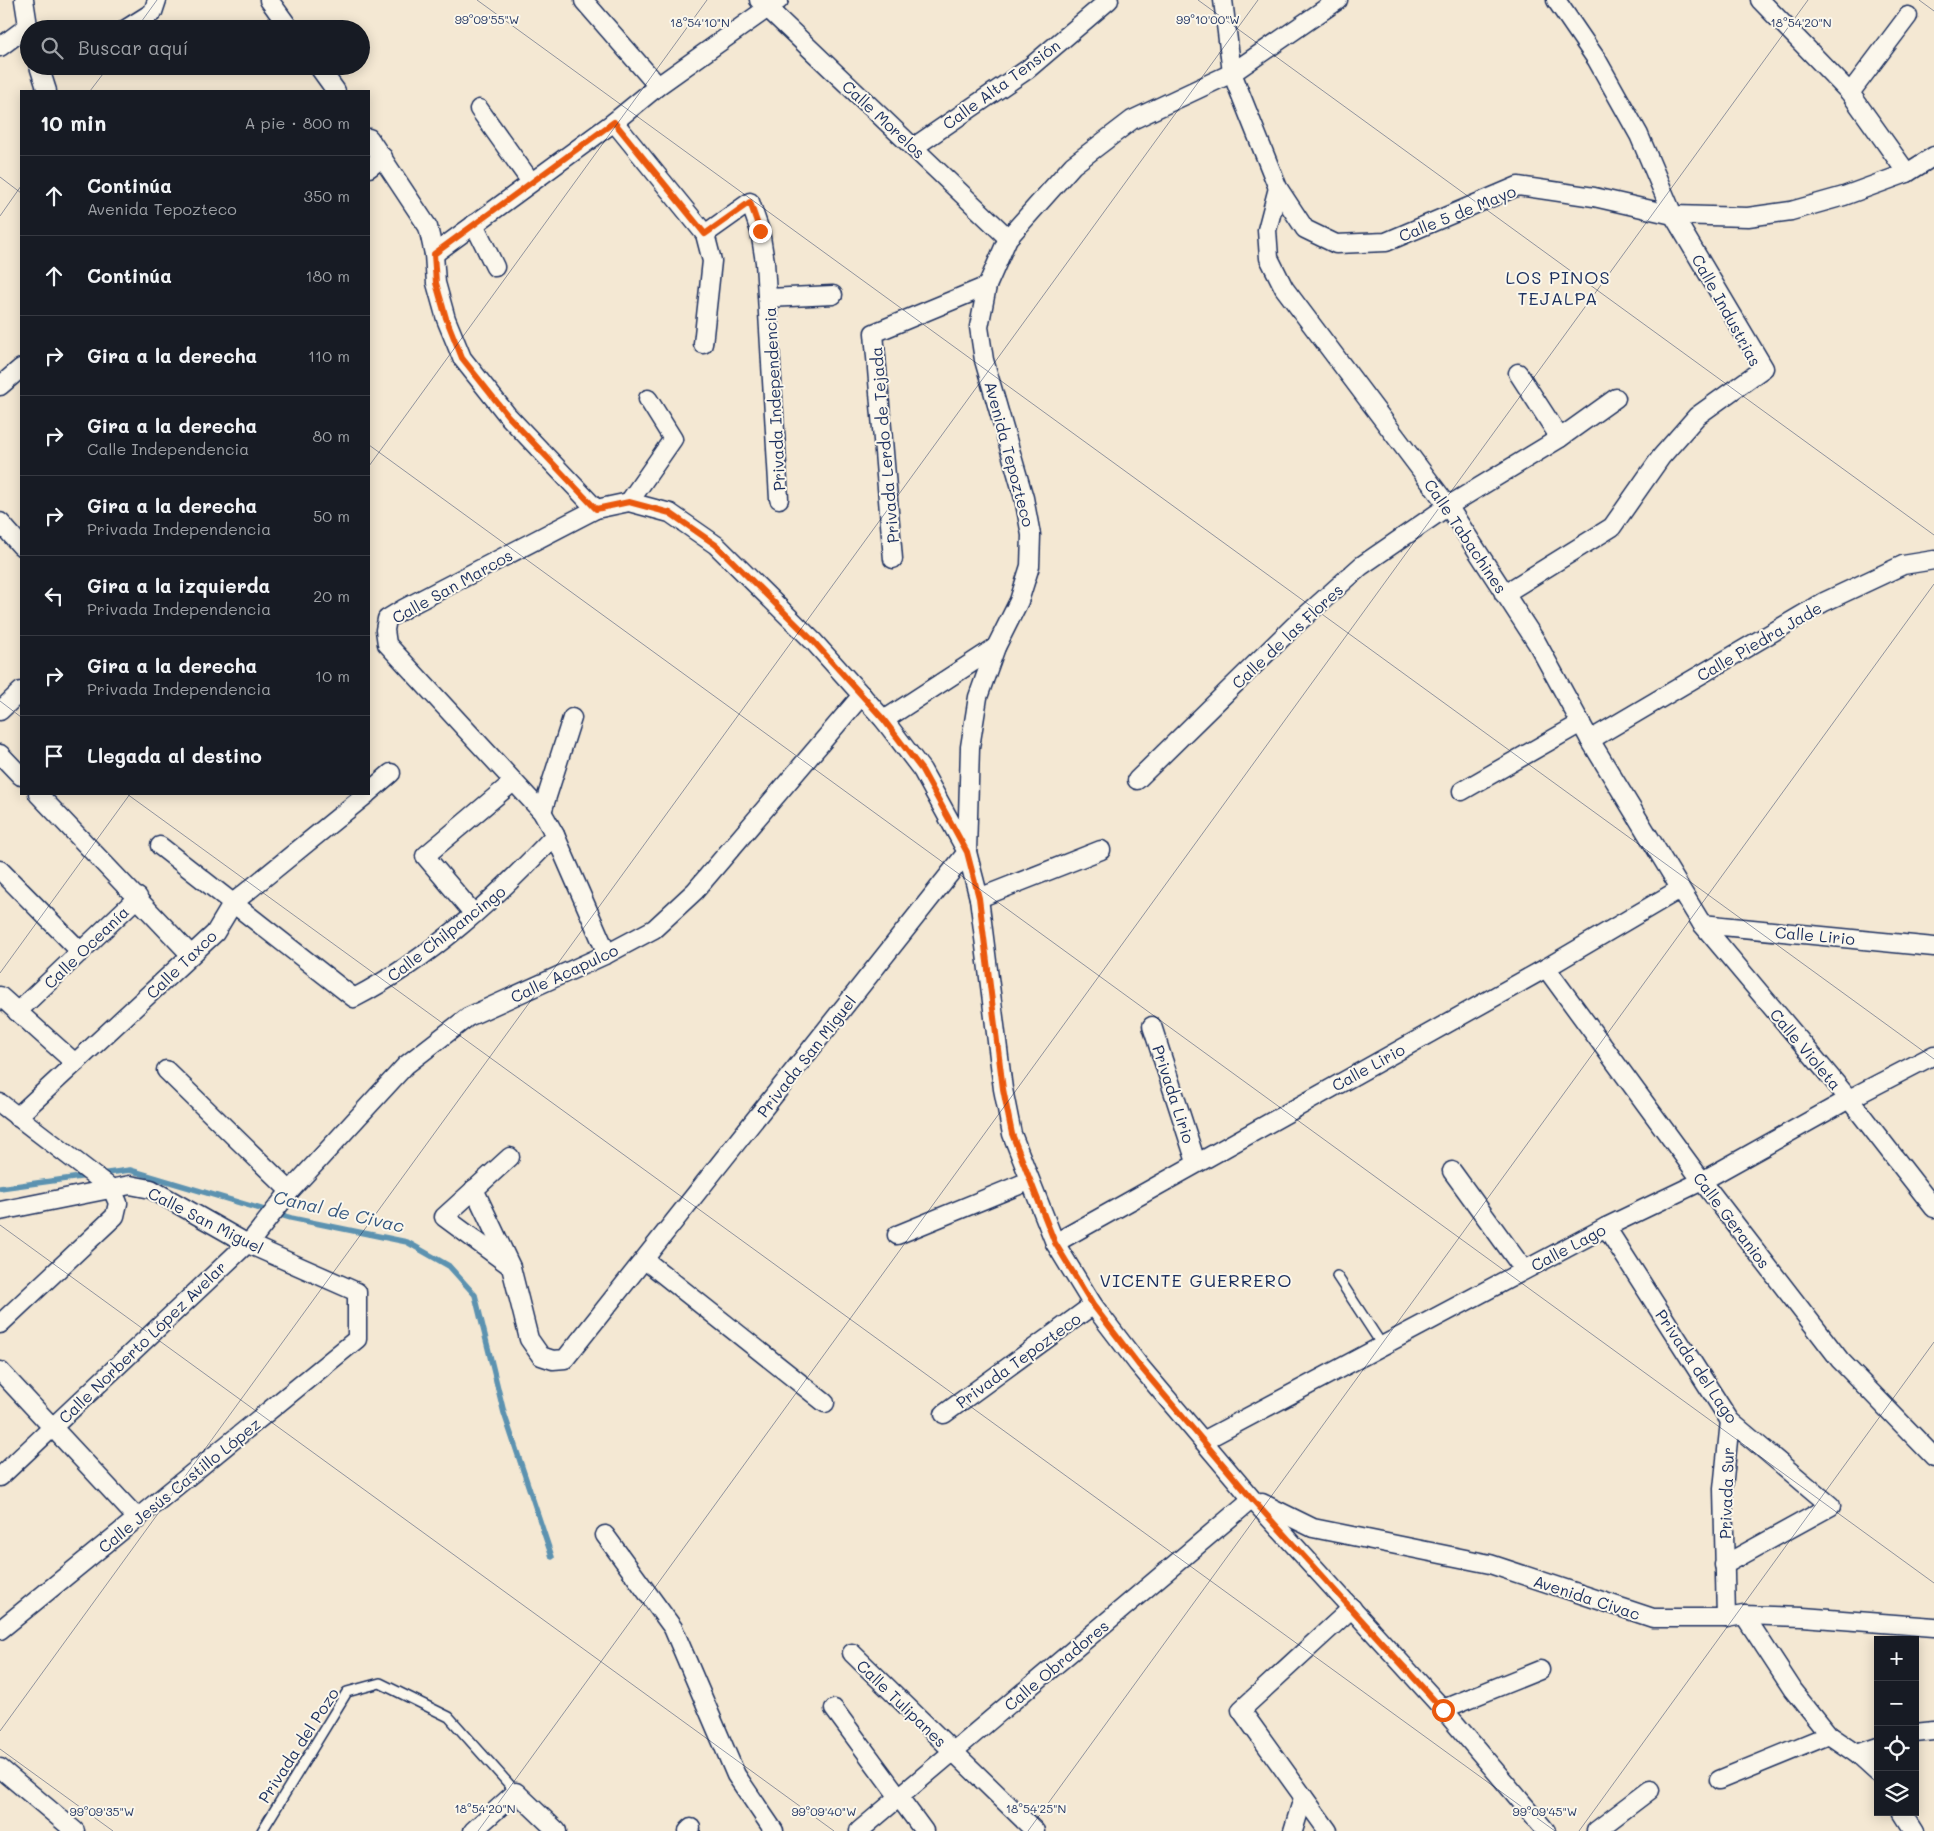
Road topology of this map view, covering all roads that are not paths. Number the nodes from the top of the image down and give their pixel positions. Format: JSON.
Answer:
{"nodes":[{"id":1,"x":24,"y":0,"type":"edge"},
{"id":2,"x":157,"y":0,"type":"edge"},
{"id":3,"x":268,"y":0,"type":"edge"},
{"id":4,"x":1109,"y":0,"type":"edge"},
{"id":5,"x":1223,"y":0,"type":"edge"},
{"id":6,"x":1338,"y":0,"type":"edge"},
{"id":7,"x":1556,"y":0,"type":"edge"},
{"id":8,"x":1760,"y":0,"type":"edge"},
{"id":9,"x":584,"y":1,"type":"dead end"},
{"id":10,"x":769,"y":3,"type":"edge"},
{"id":11,"x":1908,"y":16,"type":"dead end"},
{"id":12,"x":27,"y":20,"type":"edge"},
{"id":13,"x":140,"y":20,"type":"edge"},
{"id":14,"x":283,"y":20,"type":"edge"},
{"id":15,"x":20,"y":35,"type":"edge"},
{"id":16,"x":0,"y":48,"type":"edge"},
{"id":17,"x":1232,"y":73,"type":"junction"},
{"id":18,"x":42,"y":75,"type":"edge"},
{"id":19,"x":324,"y":75,"type":"edge"},
{"id":20,"x":658,"y":86,"type":"junction"},
{"id":21,"x":46,"y":90,"type":"edge"},
{"id":22,"x":335,"y":90,"type":"edge"},
{"id":23,"x":1850,"y":93,"type":"junction"},
{"id":24,"x":479,"y":110,"type":"dead end"},
{"id":25,"x":614,"y":122,"type":"junction"},
{"id":26,"x":370,"y":142,"type":"edge"},
{"id":27,"x":914,"y":147,"type":"junction"},
{"id":28,"x":1934,"y":156,"type":"edge"},
{"id":29,"x":376,"y":163,"type":"edge"},
{"id":30,"x":1907,"y":173,"type":"junction"},
{"id":31,"x":531,"y":182,"type":"junction"},
{"id":32,"x":1278,"y":188,"type":"junction"},
{"id":33,"x":1673,"y":215,"type":"junction"},
{"id":34,"x":474,"y":224,"type":"junction"},
{"id":35,"x":705,"y":234,"type":"junction"},
{"id":36,"x":1008,"y":238,"type":"junction"},
{"id":37,"x":434,"y":254,"type":"junction"},
{"id":38,"x":495,"y":267,"type":"dead end"},
{"id":39,"x":987,"y":286,"type":"junction"},
{"id":40,"x":833,"y":295,"type":"dead end"},
{"id":41,"x":768,"y":298,"type":"junction"},
{"id":42,"x":703,"y":344,"type":"dead end"},
{"id":43,"x":20,"y":369,"type":"edge"},
{"id":44,"x":1518,"y":373,"type":"dead end"},
{"id":45,"x":0,"y":386,"type":"edge"},
{"id":46,"x":1616,"y":398,"type":"dead end"},
{"id":47,"x":648,"y":399,"type":"dead end"},
{"id":48,"x":1560,"y":438,"type":"junction"},
{"id":49,"x":779,"y":499,"type":"dead end"},
{"id":50,"x":629,"y":502,"type":"junction"},
{"id":51,"x":1448,"y":506,"type":"junction"},
{"id":52,"x":596,"y":509,"type":"junction"},
{"id":53,"x":0,"y":522,"type":"edge"},
{"id":54,"x":20,"y":545,"type":"edge"},
{"id":55,"x":893,"y":559,"type":"dead end"},
{"id":56,"x":1934,"y":560,"type":"edge"},
{"id":57,"x":1504,"y":594,"type":"junction"},
{"id":58,"x":996,"y":647,"type":"junction"},
{"id":59,"x":20,"y":692,"type":"edge"},
{"id":60,"x":862,"y":695,"type":"junction"},
{"id":61,"x":0,"y":711,"type":"edge"},
{"id":62,"x":572,"y":718,"type":"dead end"},
{"id":63,"x":884,"y":720,"type":"junction"},
{"id":64,"x":1581,"y":723,"type":"junction"},
{"id":65,"x":1590,"y":740,"type":"junction"},
{"id":66,"x":0,"y":754,"type":"edge"},
{"id":67,"x":391,"y":774,"type":"dead end"},
{"id":68,"x":20,"y":775,"type":"edge"},
{"id":69,"x":1137,"y":780,"type":"dead end"},
{"id":70,"x":513,"y":782,"type":"junction"},
{"id":71,"x":370,"y":791,"type":"edge"},
{"id":72,"x":1462,"y":791,"type":"dead end"},
{"id":73,"x":39,"y":795,"type":"edge"},
{"id":74,"x":365,"y":795,"type":"edge"},
{"id":75,"x":542,"y":812,"type":"junction"},
{"id":76,"x":555,"y":835,"type":"junction"},
{"id":77,"x":160,"y":846,"type":"dead end"},
{"id":78,"x":1101,"y":850,"type":"dead end"},
{"id":79,"x":967,"y":852,"type":"junction"},
{"id":80,"x":0,"y":870,"type":"edge"},
{"id":81,"x":1680,"y":889,"type":"junction"},
{"id":82,"x":138,"y":898,"type":"junction"},
{"id":83,"x":979,"y":898,"type":"junction"},
{"id":84,"x":233,"y":903,"type":"junction"},
{"id":85,"x":474,"y":914,"type":"junction"},
{"id":86,"x":1702,"y":924,"type":"junction"},
{"id":87,"x":1932,"y":949,"type":"edge"},
{"id":88,"x":81,"y":952,"type":"junction"},
{"id":89,"x":607,"y":954,"type":"junction"},
{"id":90,"x":191,"y":955,"type":"junction"},
{"id":91,"x":1546,"y":968,"type":"junction"},
{"id":92,"x":0,"y":996,"type":"edge"},
{"id":93,"x":17,"y":1012,"type":"junction"},
{"id":94,"x":1152,"y":1026,"type":"dead end"},
{"id":95,"x":1934,"y":1055,"type":"edge"},
{"id":96,"x":75,"y":1064,"type":"junction"},
{"id":97,"x":166,"y":1070,"type":"dead end"},
{"id":98,"x":1849,"y":1099,"type":"junction"},
{"id":99,"x":0,"y":1103,"type":"edge"},
{"id":100,"x":17,"y":1116,"type":"junction"},
{"id":101,"x":510,"y":1157,"type":"dead end"},
{"id":102,"x":1196,"y":1162,"type":"junction"},
{"id":103,"x":1452,"y":1171,"type":"dead end"},
{"id":104,"x":1029,"y":1180,"type":"junction"},
{"id":105,"x":1702,"y":1180,"type":"junction"},
{"id":106,"x":106,"y":1185,"type":"junction"},
{"id":107,"x":474,"y":1189,"type":"junction"},
{"id":108,"x":285,"y":1198,"type":"junction"},
{"id":109,"x":1934,"y":1208,"type":"edge"},
{"id":110,"x":0,"y":1211,"type":"edge"},
{"id":111,"x":1606,"y":1227,"type":"junction"},
{"id":112,"x":896,"y":1235,"type":"dead end"},
{"id":113,"x":250,"y":1240,"type":"junction"},
{"id":114,"x":1055,"y":1243,"type":"junction"},
{"id":115,"x":645,"y":1260,"type":"junction"},
{"id":116,"x":511,"y":1267,"type":"junction"},
{"id":117,"x":1524,"y":1270,"type":"junction"},
{"id":118,"x":1337,"y":1276,"type":"dead end"},
{"id":119,"x":1093,"y":1305,"type":"junction"},
{"id":120,"x":0,"y":1324,"type":"edge"},
{"id":121,"x":357,"y":1339,"type":"joint"},
{"id":122,"x":1382,"y":1345,"type":"junction"},
{"id":123,"x":0,"y":1371,"type":"edge"},
{"id":124,"x":825,"y":1403,"type":"dead end"},
{"id":125,"x":944,"y":1414,"type":"dead end"},
{"id":126,"x":1730,"y":1421,"type":"junction"},
{"id":127,"x":53,"y":1427,"type":"junction"},
{"id":128,"x":1203,"y":1441,"type":"junction"},
{"id":129,"x":1934,"y":1457,"type":"edge"},
{"id":130,"x":0,"y":1477,"type":"edge"},
{"id":131,"x":1252,"y":1499,"type":"junction"},
{"id":132,"x":1831,"y":1506,"type":"joint"},
{"id":133,"x":138,"y":1519,"type":"junction"},
{"id":134,"x":605,"y":1535,"type":"dead end"},
{"id":135,"x":1724,"y":1565,"type":"junction"},
{"id":136,"x":1352,"y":1608,"type":"junction"},
{"id":137,"x":1744,"y":1615,"type":"junction"},
{"id":138,"x":1726,"y":1618,"type":"junction"},
{"id":139,"x":1934,"y":1627,"type":"edge"},
{"id":140,"x":0,"y":1630,"type":"edge"},
{"id":141,"x":852,"y":1653,"type":"dead end"},
{"id":142,"x":1540,"y":1670,"type":"dead end"},
{"id":143,"x":834,"y":1709,"type":"dead end"},
{"id":144,"x":1443,"y":1710,"type":"junction"},
{"id":145,"x":1934,"y":1731,"type":"edge"},
{"id":146,"x":1919,"y":1733,"type":"edge"},
{"id":147,"x":1829,"y":1735,"type":"junction"},
{"id":148,"x":1874,"y":1748,"type":"edge"},
{"id":149,"x":952,"y":1752,"type":"junction"},
{"id":150,"x":1857,"y":1754,"type":"junction"},
{"id":151,"x":0,"y":1768,"type":"edge"},
{"id":152,"x":1876,"y":1771,"type":"edge"},
{"id":153,"x":1720,"y":1780,"type":"dead end"},
{"id":154,"x":1650,"y":1790,"type":"dead end"},
{"id":155,"x":516,"y":1792,"type":"junction"},
{"id":156,"x":899,"y":1797,"type":"junction"},
{"id":157,"x":1303,"y":1798,"type":"junction"},
{"id":158,"x":1906,"y":1816,"type":"edge"},
{"id":159,"x":75,"y":1831,"type":"edge"},
{"id":160,"x":262,"y":1831,"type":"edge"},
{"id":161,"x":473,"y":1831,"type":"edge"},
{"id":162,"x":557,"y":1831,"type":"edge"},
{"id":163,"x":774,"y":1831,"type":"edge"},
{"id":164,"x":859,"y":1831,"type":"edge"},
{"id":165,"x":924,"y":1831,"type":"edge"},
{"id":166,"x":1035,"y":1831,"type":"edge"},
{"id":167,"x":1293,"y":1831,"type":"edge"},
{"id":168,"x":1328,"y":1831,"type":"edge"},
{"id":169,"x":1546,"y":1831,"type":"edge"},
{"id":170,"x":1596,"y":1831,"type":"edge"},
{"id":171,"x":1915,"y":1831,"type":"edge"}],
"edges":[{"from":1,"to":12,"type":"street"},
{"from":2,"to":13,"type":"street"},
{"from":3,"to":14,"type":"street"},
{"from":4,"to":27,"type":"street","name":"Calle Alta Tensión"},
{"from":5,"to":17,"type":"street","name":"Calle 5 de Mayo"},
{"from":6,"to":17,"type":"street","name":"Avenida Tepozteco"},
{"from":7,"to":33,"type":"street","name":"Calle Industrias"},
{"from":8,"to":23,"type":"street"},
{"from":9,"to":20,"type":"street"},
{"from":10,"to":20,"type":"street"},
{"from":10,"to":27,"type":"street","name":"Calle Morelos"},
{"from":11,"to":23,"type":"street"},
{"from":15,"to":16,"type":"street"},
{"from":17,"to":32,"type":"street","name":"Calle 5 de Mayo"},
{"from":17,"to":36,"type":"street","name":"Avenida Tepozteco"},
{"from":18,"to":21,"type":"street"},
{"from":19,"to":22,"type":"street"},
{"from":20,"to":25,"type":"street"},
{"from":23,"to":30,"type":"street"},
{"from":24,"to":31,"type":"street"},
{"from":25,"to":31,"type":"street"},
{"from":25,"to":35,"type":"street"},
{"from":26,"to":29,"type":"street"},
{"from":27,"to":36,"type":"street","name":"Calle Morelos"},
{"from":28,"to":30,"type":"street","name":"Calle 5 de Mayo"},
{"from":29,"to":37,"type":"street"},
{"from":30,"to":33,"type":"street","name":"Calle 5 de Mayo"},
{"from":31,"to":34,"type":"street"},
{"from":32,"to":33,"type":"street","name":"Calle 5 de Mayo"},
{"from":32,"to":51,"type":"street","name":"Calle Tabachines"},
{"from":33,"to":57,"type":"street","name":"Calle Industrias"},
{"from":34,"to":37,"type":"street"},
{"from":34,"to":38,"type":"street"},
{"from":35,"to":41,"type":"street","name":"Privada Independencia"},
{"from":35,"to":42,"type":"street"},
{"from":36,"to":39,"type":"street","name":"Avenida Tepozteco"},
{"from":37,"to":52,"type":"street"},
{"from":39,"to":55,"type":"street","name":"Privada Lerdo de Tejada"},
{"from":39,"to":58,"type":"street","name":"Avenida Tepozteco"},
{"from":40,"to":41,"type":"street","name":"Privada Independencia"},
{"from":41,"to":49,"type":"street","name":"Privada Independencia"},
{"from":43,"to":45,"type":"street"},
{"from":44,"to":48,"type":"street"},
{"from":46,"to":48,"type":"street","name":"Calle de las Flores"},
{"from":47,"to":50,"type":"street"},
{"from":48,"to":51,"type":"street","name":"Calle de las Flores"},
{"from":50,"to":52,"type":"street"},
{"from":50,"to":60,"type":"street"},
{"from":51,"to":57,"type":"street","name":"Calle Tabachines"},
{"from":51,"to":69,"type":"street","name":"Calle de las Flores"},
{"from":52,"to":70,"type":"street","name":"Calle San Marcos"},
{"from":53,"to":54,"type":"street"},
{"from":56,"to":65,"type":"street","name":"Calle Piedra Jade"},
{"from":57,"to":64,"type":"street","name":"Calle Tabachines"},
{"from":58,"to":63,"type":"street"},
{"from":58,"to":79,"type":"street","name":"Avenida Tepozteco"},
{"from":59,"to":61,"type":"street"},
{"from":60,"to":63,"type":"street"},
{"from":60,"to":89,"type":"street","name":"Calle Acapulco"},
{"from":62,"to":75,"type":"street"},
{"from":63,"to":79,"type":"street"},
{"from":64,"to":65,"type":"street","name":"Calle Tabachines"},
{"from":64,"to":72,"type":"street"},
{"from":65,"to":81,"type":"street","name":"Calle Tabachines"},
{"from":66,"to":68,"type":"street"},
{"from":67,"to":71,"type":"street","name":"Calle Taxco"},
{"from":70,"to":75,"type":"street","name":"Calle San Marcos"},
{"from":70,"to":85,"type":"street"},
{"from":73,"to":82,"type":"street","name":"Calle Oceanía"},
{"from":74,"to":84,"type":"street","name":"Calle Taxco"},
{"from":75,"to":76,"type":"street","name":"Calle San Marcos"},
{"from":76,"to":85,"type":"street","name":"Calle Chilpancingo"},
{"from":76,"to":89,"type":"street","name":"Calle San Marcos"},
{"from":77,"to":84,"type":"street"},
{"from":78,"to":83,"type":"street"},
{"from":79,"to":83,"type":"street","name":"Avenida Tepozteco"},
{"from":79,"to":115,"type":"street","name":"Privada San Miguel"},
{"from":80,"to":88,"type":"street"},
{"from":81,"to":86,"type":"street","name":"Calle Violeta"},
{"from":81,"to":91,"type":"street","name":"Calle Lirio"},
{"from":82,"to":88,"type":"street","name":"Calle Oceanía"},
{"from":82,"to":90,"type":"street"},
{"from":83,"to":104,"type":"street","name":"Avenida Tepozteco"},
{"from":84,"to":85,"type":"street","name":"Calle Chilpancingo"},
{"from":84,"to":90,"type":"street","name":"Calle Taxco"},
{"from":86,"to":87,"type":"street","name":"Calle Lirio"},
{"from":86,"to":98,"type":"street","name":"Calle Violeta"},
{"from":88,"to":93,"type":"street","name":"Calle Oceanía"},
{"from":89,"to":108,"type":"street","name":"Calle Acapulco"},
{"from":90,"to":96,"type":"street","name":"Calle Taxco"},
{"from":91,"to":102,"type":"street","name":"Calle Lirio"},
{"from":91,"to":105,"type":"street","name":"Calle Geranios"},
{"from":92,"to":93,"type":"street"},
{"from":93,"to":96,"type":"street"},
{"from":94,"to":102,"type":"street","name":"Privada Lirio"},
{"from":95,"to":98,"type":"street","name":"Calle Lago"},
{"from":96,"to":100,"type":"street","name":"Calle Taxco"},
{"from":97,"to":108,"type":"street"},
{"from":98,"to":105,"type":"street","name":"Calle Lago"},
{"from":98,"to":109,"type":"street","name":"Calle Violeta"},
{"from":99,"to":100,"type":"street"},
{"from":100,"to":106,"type":"street"},
{"from":101,"to":107,"type":"street"},
{"from":102,"to":114,"type":"street","name":"Calle Lirio"},
{"from":103,"to":117,"type":"street"},
{"from":104,"to":112,"type":"street"},
{"from":104,"to":114,"type":"street","name":"Avenida Tepozteco"},
{"from":105,"to":111,"type":"street","name":"Calle Lago"},
{"from":105,"to":129,"type":"street","name":"Calle Geranios"},
{"from":106,"to":110,"type":"street","name":"Calle San Miguel"},
{"from":106,"to":113,"type":"street","name":"Calle San Miguel"},
{"from":106,"to":120,"type":"street"},
{"from":107,"to":116,"type":"street"},
{"from":107,"to":116,"type":"street"},
{"from":108,"to":113,"type":"street","name":"Calle Acapulco"},
{"from":111,"to":117,"type":"street","name":"Calle Lago"},
{"from":111,"to":126,"type":"street","name":"Privada del Lago"},
{"from":113,"to":121,"type":"street","name":"Calle San Miguel"},
{"from":113,"to":127,"type":"street","name":"Calle Norberto López Avelar"},
{"from":114,"to":119,"type":"street","name":"Avenida Tepozteco"},
{"from":115,"to":116,"type":"street","name":"Privada San Miguel"},
{"from":115,"to":124,"type":"street"},
{"from":117,"to":122,"type":"street","name":"Calle Lago"},
{"from":118,"to":122,"type":"lane"},
{"from":119,"to":125,"type":"street","name":"Privada Tepozteco"},
{"from":119,"to":128,"type":"street","name":"Avenida Tepozteco"},
{"from":121,"to":133,"type":"street","name":"Calle Jesús Castillo López"},
{"from":122,"to":128,"type":"street","name":"Calle Lago"},
{"from":123,"to":127,"type":"street"},
{"from":126,"to":132,"type":"street","name":"Privada del Lago"},
{"from":126,"to":135,"type":"street","name":"Privada Sur"},
{"from":127,"to":130,"type":"street","name":"Calle Norberto López Avelar"},
{"from":127,"to":133,"type":"street"},
{"from":128,"to":131,"type":"street","name":"Avenida Tepozteco"},
{"from":131,"to":136,"type":"street","name":"Avenida Tepozteco"},
{"from":131,"to":138,"type":"street","name":"Avenida Civac"},
{"from":131,"to":149,"type":"street","name":"Calle Obradores"},
{"from":132,"to":135,"type":"street","name":"Privada Sur"},
{"from":133,"to":140,"type":"street","name":"Calle Jesús Castillo López"},
{"from":134,"to":163,"type":"street"},
{"from":135,"to":138,"type":"street","name":"Privada Sur"},
{"from":136,"to":144,"type":"street","name":"Avenida Tepozteco"},
{"from":136,"to":157,"type":"street"},
{"from":137,"to":138,"type":"street","name":"Avenida Civac"},
{"from":137,"to":139,"type":"street","name":"Avenida Civac"},
{"from":137,"to":147,"type":"street"},
{"from":141,"to":149,"type":"street","name":"Calle Tulipanes"},
{"from":142,"to":144,"type":"street"},
{"from":143,"to":156,"type":"street"},
{"from":144,"to":169,"type":"street","name":"Avenida Tepozteco"},
{"from":145,"to":146,"type":"street"},
{"from":147,"to":150,"type":"street"},
{"from":147,"to":153,"type":"street"},
{"from":148,"to":150,"type":"street"},
{"from":149,"to":156,"type":"street","name":"Calle Obradores"},
{"from":149,"to":166,"type":"street","name":"Calle Tulipanes"},
{"from":150,"to":152,"type":"street"},
{"from":151,"to":159,"type":"street"},
{"from":154,"to":170,"type":"street"},
{"from":155,"to":160,"type":"lane","name":"Privada del Pozo"},
{"from":155,"to":161,"type":"street"},
{"from":155,"to":162,"type":"street"},
{"from":156,"to":164,"type":"street","name":"Calle Obradores"},
{"from":156,"to":165,"type":"street"},
{"from":157,"to":167,"type":"street"},
{"from":157,"to":168,"type":"street"},
{"from":158,"to":171,"type":"street"}]}
